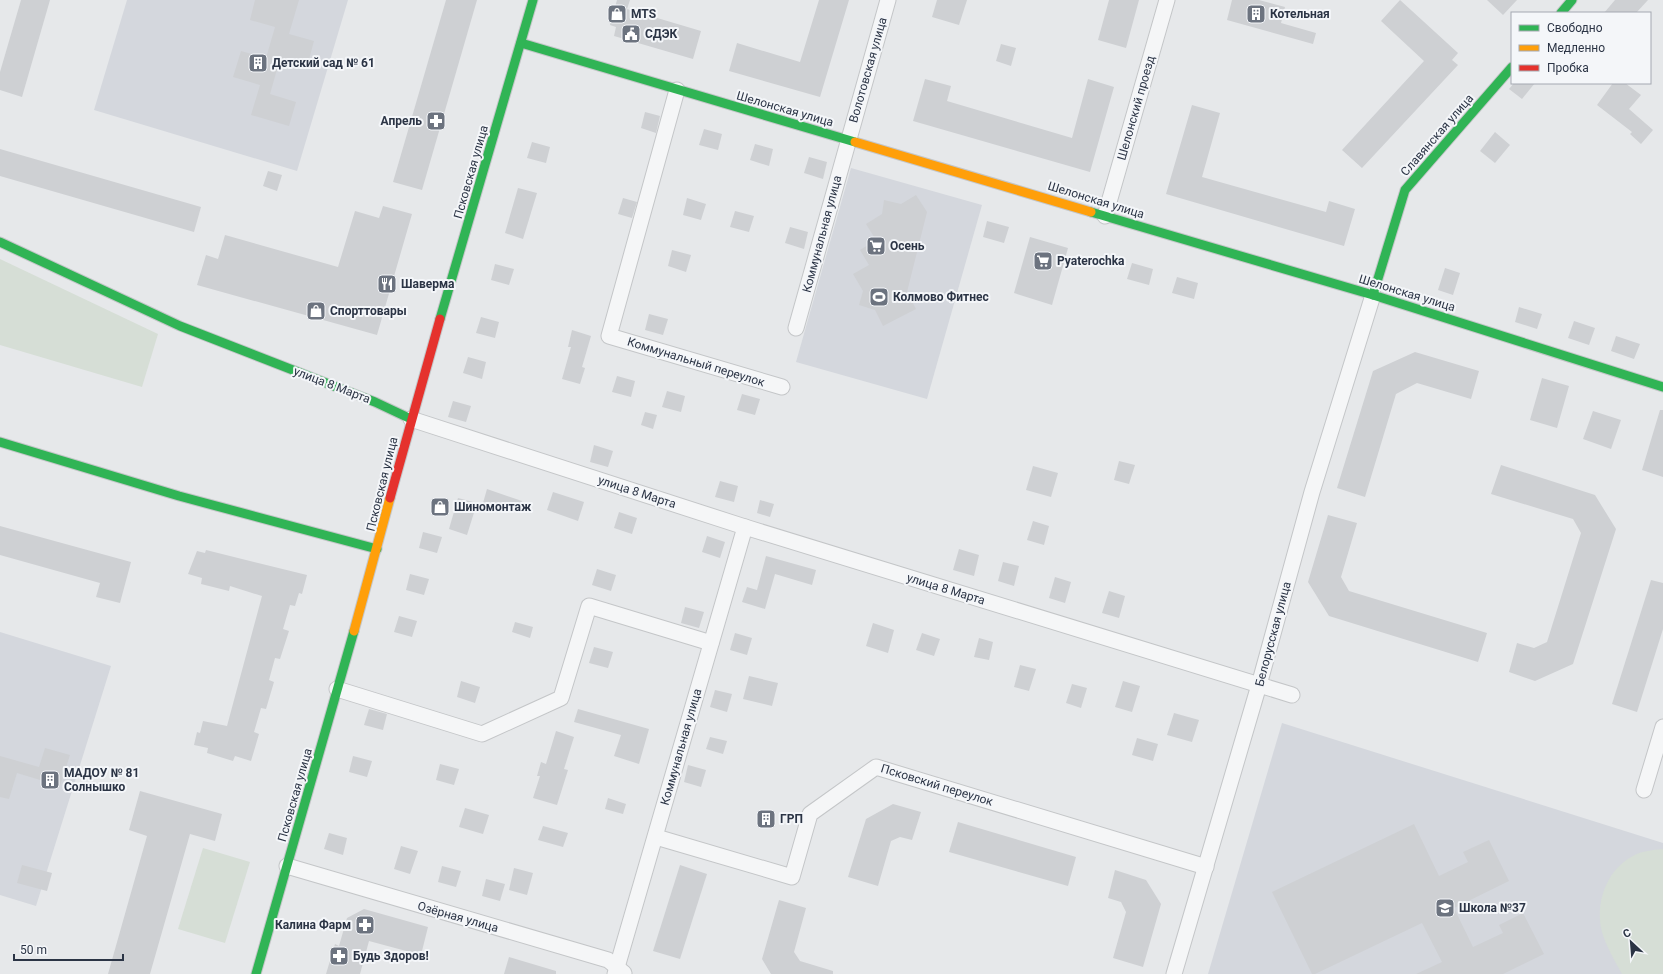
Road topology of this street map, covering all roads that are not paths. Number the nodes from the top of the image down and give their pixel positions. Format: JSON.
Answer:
{"nodes":[{"id":1,"x":533,"y":0,"type":"edge"},
{"id":2,"x":888,"y":0,"type":"edge"},
{"id":3,"x":1167,"y":0,"type":"edge"},
{"id":4,"x":1572,"y":0,"type":"edge"},
{"id":5,"x":1562,"y":12,"type":"edge"},
{"id":6,"x":521,"y":43,"type":"junction"},
{"id":7,"x":1511,"y":68,"type":"edge"},
{"id":8,"x":677,"y":90,"type":"junction"},
{"id":9,"x":848,"y":140,"type":"junction"},
{"id":10,"x":1106,"y":216,"type":"junction"},
{"id":11,"x":0,"y":242,"type":"edge"},
{"id":12,"x":1373,"y":295,"type":"junction"},
{"id":13,"x":796,"y":328,"type":"dead end"},
{"id":14,"x":1663,"y":387,"type":"edge"},
{"id":15,"x":782,"y":388,"type":"dead end"},
{"id":16,"x":411,"y":419,"type":"junction"},
{"id":17,"x":0,"y":442,"type":"edge"},
{"id":18,"x":745,"y":527,"type":"junction"},
{"id":19,"x":377,"y":549,"type":"junction"},
{"id":20,"x":711,"y":643,"type":"junction"},
{"id":21,"x":1259,"y":685,"type":"junction"},
{"id":22,"x":337,"y":690,"type":"junction"},
{"id":23,"x":1292,"y":695,"type":"dead end"},
{"id":24,"x":1663,"y":727,"type":"edge"},
{"id":25,"x":1644,"y":790,"type":"dead end"},
{"id":26,"x":656,"y":837,"type":"junction"},
{"id":27,"x":287,"y":866,"type":"junction"},
{"id":28,"x":1206,"y":867,"type":"junction"},
{"id":29,"x":620,"y":972,"type":"edge"},
{"id":30,"x":256,"y":974,"type":"edge"},
{"id":31,"x":1174,"y":974,"type":"edge"}],
"edges":[{"from":1,"to":6,"type":"main road","name":"Псковская улица"},
{"from":2,"to":9,"type":"street","name":"Волотовская улица"},
{"from":3,"to":10,"type":"street","name":"Шелонский проезд"},
{"from":4,"to":5,"type":"main road"},
{"from":6,"to":8,"type":"main road","name":"Шелонская улица"},
{"from":6,"to":16,"type":"main road","name":"Псковская улица"},
{"from":7,"to":12,"type":"main road","name":"Славянская улица"},
{"from":8,"to":9,"type":"main road","name":"Шелонская улица"},
{"from":8,"to":15,"type":"street","name":"Коммунальный переулок"},
{"from":9,"to":10,"type":"main road","name":"Шелонская улица"},
{"from":9,"to":13,"type":"street","name":"Коммунальная улица"},
{"from":10,"to":12,"type":"main road","name":"Шелонская улица"},
{"from":11,"to":16,"type":"main road","name":"улица 8 Марта"},
{"from":12,"to":14,"type":"main road","name":"Шелонская улица"},
{"from":12,"to":21,"type":"street","name":"Белорусская улица"},
{"from":16,"to":18,"type":"street","name":"улица 8 Марта"},
{"from":16,"to":19,"type":"main road","name":"Псковская улица"},
{"from":17,"to":19,"type":"main road"},
{"from":18,"to":20,"type":"street","name":"Коммунальная улица"},
{"from":18,"to":21,"type":"street","name":"улица 8 Марта"},
{"from":19,"to":22,"type":"main road","name":"Псковская улица"},
{"from":20,"to":22,"type":"street"},
{"from":20,"to":26,"type":"street","name":"Коммунальная улица"},
{"from":21,"to":23,"type":"street","name":"улица 8 Марта"},
{"from":21,"to":28,"type":"street","name":"Белорусская улица"},
{"from":22,"to":27,"type":"main road","name":"Псковская улица"},
{"from":24,"to":25,"type":"street"},
{"from":26,"to":28,"type":"street","name":"Псковский переулок"},
{"from":26,"to":29,"type":"street","name":"Коммунальная улица"},
{"from":27,"to":29,"type":"street","name":"Озёрная улица"},
{"from":27,"to":30,"type":"main road","name":"Псковская улица"},
{"from":28,"to":31,"type":"street","name":"Белорусская улица"}]}
